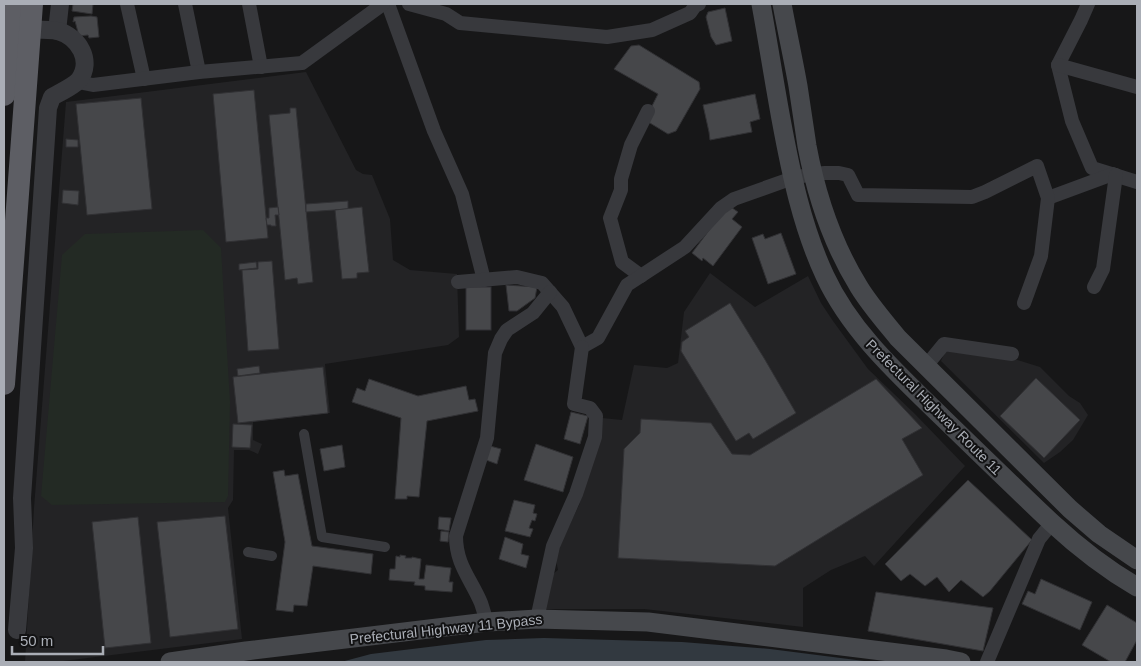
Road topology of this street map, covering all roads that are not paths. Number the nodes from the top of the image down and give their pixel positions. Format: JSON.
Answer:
{"nodes":[{"id":1,"x":11,"y":4,"type":"edge"},
{"id":2,"x":32,"y":4,"type":"edge"},
{"id":3,"x":60,"y":4,"type":"edge"},
{"id":4,"x":127,"y":4,"type":"edge"},
{"id":5,"x":185,"y":4,"type":"edge"},
{"id":6,"x":249,"y":4,"type":"edge"},
{"id":7,"x":383,"y":4,"type":"edge"},
{"id":8,"x":388,"y":4,"type":"edge"},
{"id":9,"x":409,"y":4,"type":"edge"},
{"id":10,"x":699,"y":4,"type":"edge"},
{"id":11,"x":761,"y":4,"type":"edge"},
{"id":12,"x":782,"y":4,"type":"edge"},
{"id":13,"x":1088,"y":4,"type":"edge"},
{"id":14,"x":20,"y":29,"type":"junction"},
{"id":15,"x":57,"y":31,"type":"junction"},
{"id":16,"x":1058,"y":65,"type":"junction"},
{"id":17,"x":262,"y":67,"type":"junction"},
{"id":18,"x":199,"y":72,"type":"junction"},
{"id":19,"x":144,"y":79,"type":"junction"},
{"id":20,"x":78,"y":82,"type":"junction"},
{"id":21,"x":1137,"y":87,"type":"edge"},
{"id":22,"x":4,"y":95,"type":"edge"},
{"id":23,"x":648,"y":111,"type":"dead end"},
{"id":24,"x":813,"y":174,"type":"junction"},
{"id":25,"x":1114,"y":174,"type":"junction"},
{"id":26,"x":793,"y":178,"type":"junction"},
{"id":27,"x":1137,"y":182,"type":"edge"},
{"id":28,"x":1048,"y":198,"type":"junction"},
{"id":29,"x":641,"y":276,"type":"junction"},
{"id":30,"x":484,"y":280,"type":"junction"},
{"id":31,"x":458,"y":282,"type":"dead end"},
{"id":32,"x":1094,"y":287,"type":"dead end"},
{"id":33,"x":550,"y":292,"type":"junction"},
{"id":34,"x":1024,"y":302,"type":"dead end"},
{"id":35,"x":582,"y":347,"type":"junction"},
{"id":36,"x":1012,"y":354,"type":"dead end"},
{"id":37,"x":926,"y":366,"type":"junction"},
{"id":38,"x":4,"y":384,"type":"edge"},
{"id":39,"x":304,"y":434,"type":"dead end"},
{"id":40,"x":1052,"y":523,"type":"junction"},
{"id":41,"x":385,"y":547,"type":"dead end"},
{"id":42,"x":248,"y":552,"type":"dead end"},
{"id":43,"x":272,"y":556,"type":"dead end"},
{"id":44,"x":1137,"y":560,"type":"edge"},
{"id":45,"x":1137,"y":587,"type":"edge"},
{"id":46,"x":537,"y":619,"type":"junction"},
{"id":47,"x":487,"y":622,"type":"junction"},
{"id":48,"x":17,"y":630,"type":"dead end"},
{"id":49,"x":170,"y":662,"type":"edge"},
{"id":50,"x":961,"y":662,"type":"edge"},
{"id":51,"x":987,"y":662,"type":"edge"}],
"edges":[{"from":1,"to":14,"type":"highway"},
{"from":2,"to":14,"type":"highway"},
{"from":3,"to":15,"type":"street"},
{"from":4,"to":19,"type":"street"},
{"from":5,"to":18,"type":"street"},
{"from":6,"to":17,"type":"street"},
{"from":7,"to":17,"type":"street"},
{"from":8,"to":30,"type":"street"},
{"from":9,"to":10,"type":"street"},
{"from":11,"to":26,"type":"main road","name":"Prefectural Highway Route 11"},
{"from":12,"to":24,"type":"main road","name":"Prefectural Highway Route 11"},
{"from":13,"to":16,"type":"street"},
{"from":14,"to":15,"type":"street"},
{"from":14,"to":22,"type":"highway"},
{"from":14,"to":38,"type":"highway"},
{"from":15,"to":20,"type":"street"},
{"from":16,"to":21,"type":"street"},
{"from":16,"to":25,"type":"street"},
{"from":17,"to":18,"type":"street"},
{"from":18,"to":19,"type":"street"},
{"from":19,"to":20,"type":"street"},
{"from":20,"to":48,"type":"street"},
{"from":23,"to":29,"type":"street"},
{"from":24,"to":26,"type":"street"},
{"from":24,"to":28,"type":"street"},
{"from":24,"to":37,"type":"main road","name":"Prefectural Highway Route 11"},
{"from":25,"to":27,"type":"street"},
{"from":25,"to":28,"type":"street"},
{"from":25,"to":32,"type":"street"},
{"from":26,"to":29,"type":"street"},
{"from":26,"to":40,"type":"main road","name":"Prefectural Highway Route 11"},
{"from":28,"to":34,"type":"street"},
{"from":29,"to":35,"type":"street"},
{"from":30,"to":31,"type":"street"},
{"from":30,"to":33,"type":"street"},
{"from":33,"to":35,"type":"street"},
{"from":33,"to":47,"type":"street"},
{"from":35,"to":46,"type":"street"},
{"from":36,"to":37,"type":"street"},
{"from":37,"to":44,"type":"main road","name":"Prefectural Highway Route 11"},
{"from":39,"to":41,"type":"street"},
{"from":40,"to":45,"type":"main road","name":"Prefectural Highway Route 11"},
{"from":40,"to":51,"type":"street"},
{"from":42,"to":43,"type":"street"},
{"from":46,"to":47,"type":"main road","name":"Prefectural Highway 11 Bypass"},
{"from":46,"to":50,"type":"main road","name":"Prefectural Highway 11 Bypass"},
{"from":47,"to":49,"type":"main road","name":"Prefectural Highway 11 Bypass"}]}
